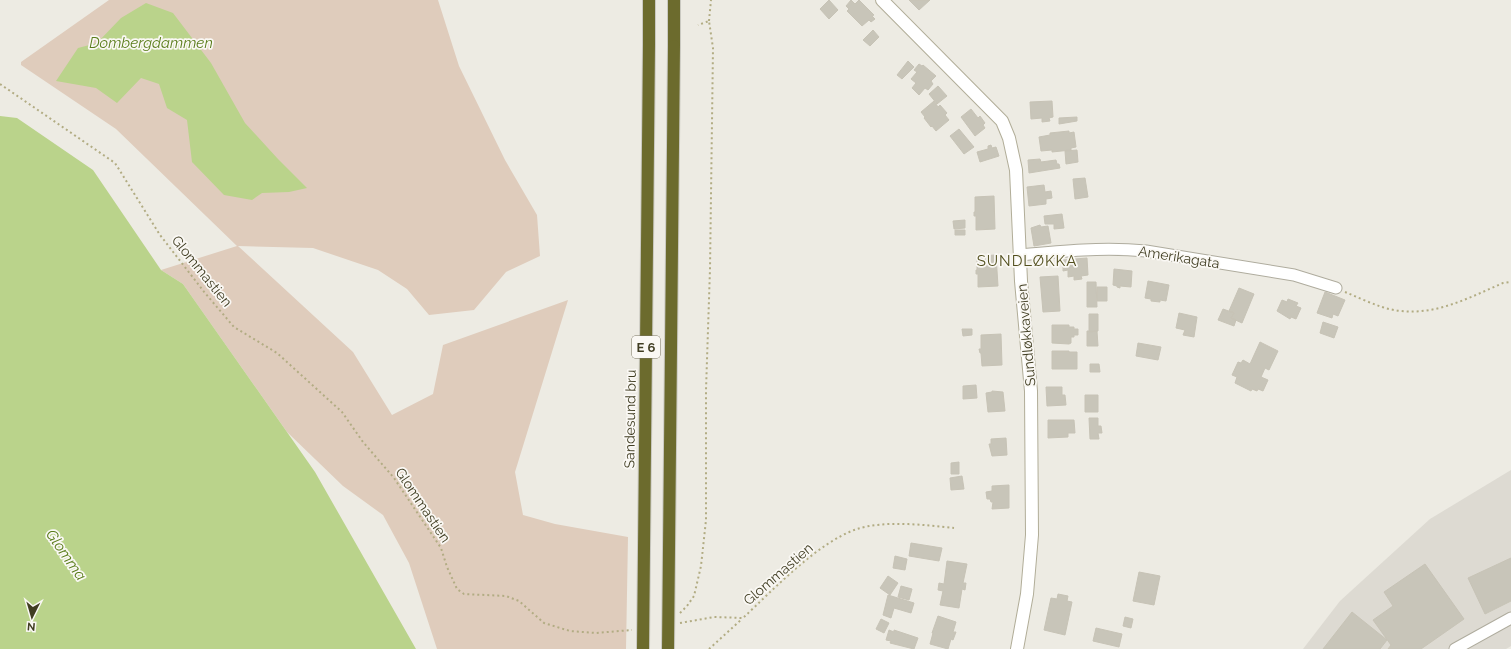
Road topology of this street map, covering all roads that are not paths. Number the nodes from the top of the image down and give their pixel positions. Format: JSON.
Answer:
{"nodes":[{"id":1,"x":649,"y":0,"type":"edge"},
{"id":2,"x":674,"y":0,"type":"edge"},
{"id":3,"x":882,"y":0,"type":"edge"},
{"id":4,"x":1020,"y":255,"type":"junction"},
{"id":5,"x":1336,"y":288,"type":"road end"},
{"id":6,"x":1511,"y":618,"type":"edge"},
{"id":7,"x":643,"y":649,"type":"edge"},
{"id":8,"x":668,"y":649,"type":"edge"},
{"id":9,"x":1017,"y":649,"type":"edge"},
{"id":10,"x":1455,"y":649,"type":"edge"}],
"edges":[{"from":1,"to":7,"type":"highway","name":"Sandesund bru","number":"E 6","bridge":true},
{"from":2,"to":8,"type":"highway","number":"E 6","bridge":true},
{"from":3,"to":4,"type":"main road","name":"Sundløkkaveien"},
{"from":4,"to":5,"type":"street","name":"Amerikagata"},
{"from":4,"to":9,"type":"main road","name":"Sundløkkaveien"},
{"from":6,"to":10,"type":"street"}]}
